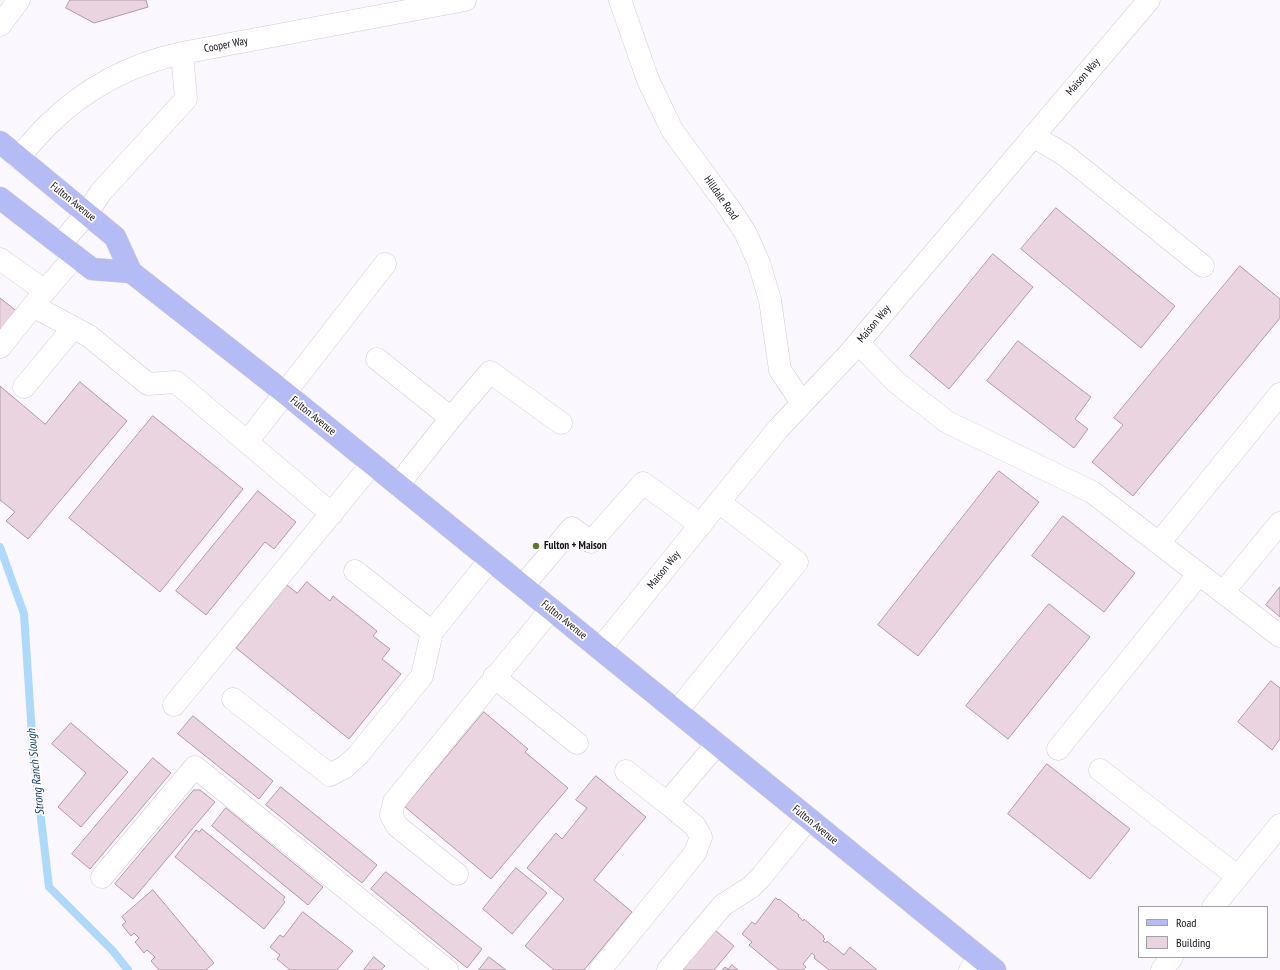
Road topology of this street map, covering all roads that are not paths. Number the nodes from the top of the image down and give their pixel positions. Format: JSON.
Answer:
{"nodes":[{"id":1,"x":19,"y":0,"type":"edge"},
{"id":2,"x":465,"y":0,"type":"edge"},
{"id":3,"x":620,"y":0,"type":"edge"},
{"id":4,"x":1149,"y":0,"type":"edge"},
{"id":5,"x":0,"y":25,"type":"edge"},
{"id":6,"x":182,"y":53,"type":"junction"},
{"id":7,"x":1033,"y":136,"type":"junction"},
{"id":8,"x":0,"y":142,"type":"edge"},
{"id":9,"x":18,"y":158,"type":"junction"},
{"id":10,"x":0,"y":198,"type":"edge"},
{"id":11,"x":87,"y":213,"type":"junction"},
{"id":12,"x":68,"y":251,"type":"junction"},
{"id":13,"x":0,"y":259,"type":"edge"},
{"id":14,"x":385,"y":264,"type":"dead end"},
{"id":15,"x":1203,"y":266,"type":"dead end"},
{"id":16,"x":131,"y":272,"type":"junction"},
{"id":17,"x":39,"y":299,"type":"junction"},
{"id":18,"x":73,"y":328,"type":"junction"},
{"id":19,"x":858,"y":343,"type":"junction"},
{"id":20,"x":0,"y":347,"type":"edge"},
{"id":21,"x":377,"y":359,"type":"dead end"},
{"id":22,"x":24,"y":387,"type":"dead end"},
{"id":23,"x":285,"y":393,"type":"junction"},
{"id":24,"x":1280,"y":394,"type":"edge"},
{"id":25,"x":802,"y":403,"type":"junction"},
{"id":26,"x":450,"y":418,"type":"junction"},
{"id":27,"x":561,"y":423,"type":"dead end"},
{"id":28,"x":247,"y":442,"type":"junction"},
{"id":29,"x":372,"y":464,"type":"junction"},
{"id":30,"x":398,"y":485,"type":"junction"},
{"id":31,"x":719,"y":502,"type":"junction"},
{"id":32,"x":332,"y":514,"type":"junction"},
{"id":33,"x":1280,"y":523,"type":"edge"},
{"id":34,"x":701,"y":524,"type":"junction"},
{"id":35,"x":1159,"y":543,"type":"junction"},
{"id":36,"x":490,"y":560,"type":"junction"},
{"id":37,"x":355,"y":571,"type":"dead end"},
{"id":38,"x":1199,"y":574,"type":"junction"},
{"id":39,"x":523,"y":586,"type":"junction"},
{"id":40,"x":1223,"y":592,"type":"junction"},
{"id":41,"x":551,"y":609,"type":"junction"},
{"id":42,"x":432,"y":632,"type":"junction"},
{"id":43,"x":1280,"y":636,"type":"edge"},
{"id":44,"x":600,"y":649,"type":"junction"},
{"id":45,"x":494,"y":677,"type":"junction"},
{"id":46,"x":233,"y":699,"type":"dead end"},
{"id":47,"x":174,"y":705,"type":"dead end"},
{"id":48,"x":677,"y":711,"type":"junction"},
{"id":49,"x":577,"y":743,"type":"dead end"},
{"id":50,"x":717,"y":744,"type":"junction"},
{"id":51,"x":1058,"y":749,"type":"dead end"},
{"id":52,"x":1100,"y":770,"type":"dead end"},
{"id":53,"x":626,"y":771,"type":"dead end"},
{"id":54,"x":667,"y":803,"type":"junction"},
{"id":55,"x":808,"y":819,"type":"junction"},
{"id":56,"x":1280,"y":825,"type":"edge"},
{"id":57,"x":457,"y":874,"type":"dead end"},
{"id":58,"x":102,"y":877,"type":"dead end"},
{"id":59,"x":1238,"y":877,"type":"junction"},
{"id":60,"x":1214,"y":906,"type":"edge"},
{"id":61,"x":1171,"y":958,"type":"edge"},
{"id":62,"x":982,"y":966,"type":"edge"},
{"id":63,"x":447,"y":970,"type":"edge"},
{"id":64,"x":600,"y":970,"type":"edge"},
{"id":65,"x":668,"y":970,"type":"edge"},
{"id":66,"x":1162,"y":970,"type":"edge"}],
"edges":[{"from":1,"to":5,"type":"street"},
{"from":2,"to":6,"type":"street","name":"Cooper Way"},
{"from":3,"to":25,"type":"street","name":"Hilldale Road"},
{"from":4,"to":7,"type":"street","name":"Maison Way"},
{"from":6,"to":9,"type":"street","name":"Cooper Way"},
{"from":6,"to":11,"type":"street"},
{"from":7,"to":15,"type":"street"},
{"from":7,"to":19,"type":"street","name":"Maison Way"},
{"from":8,"to":9,"type":"main road","name":"Fulton Avenue"},
{"from":9,"to":11,"type":"main road","name":"Fulton Avenue"},
{"from":10,"to":12,"type":"main road"},
{"from":11,"to":12,"type":"street"},
{"from":11,"to":16,"type":"main road","name":"Fulton Avenue"},
{"from":12,"to":16,"type":"main road"},
{"from":12,"to":17,"type":"street"},
{"from":13,"to":17,"type":"street"},
{"from":14,"to":23,"type":"street"},
{"from":16,"to":23,"type":"main road","name":"Fulton Avenue"},
{"from":17,"to":18,"type":"street"},
{"from":17,"to":20,"type":"street"},
{"from":18,"to":22,"type":"street"},
{"from":18,"to":28,"type":"street"},
{"from":19,"to":25,"type":"street","name":"Maison Way"},
{"from":19,"to":35,"type":"street"},
{"from":21,"to":26,"type":"street"},
{"from":23,"to":28,"type":"street"},
{"from":23,"to":29,"type":"main road","name":"Fulton Avenue"},
{"from":24,"to":35,"type":"street"},
{"from":25,"to":31,"type":"street","name":"Maison Way"},
{"from":26,"to":27,"type":"street"},
{"from":26,"to":30,"type":"street"},
{"from":28,"to":32,"type":"street"},
{"from":29,"to":30,"type":"main road","name":"Fulton Avenue"},
{"from":29,"to":32,"type":"street"},
{"from":30,"to":36,"type":"main road","name":"Fulton Avenue"},
{"from":31,"to":34,"type":"street","name":"Maison Way"},
{"from":31,"to":48,"type":"street"},
{"from":32,"to":47,"type":"street"},
{"from":33,"to":40,"type":"street"},
{"from":34,"to":39,"type":"street"},
{"from":34,"to":44,"type":"street","name":"Maison Way"},
{"from":35,"to":38,"type":"street"},
{"from":36,"to":39,"type":"main road","name":"Fulton Avenue"},
{"from":36,"to":42,"type":"street"},
{"from":37,"to":42,"type":"street"},
{"from":38,"to":40,"type":"street"},
{"from":38,"to":51,"type":"street"},
{"from":39,"to":41,"type":"main road","name":"Fulton Avenue"},
{"from":40,"to":43,"type":"street"},
{"from":41,"to":44,"type":"main road","name":"Fulton Avenue"},
{"from":41,"to":45,"type":"street"},
{"from":42,"to":46,"type":"street"},
{"from":44,"to":48,"type":"main road","name":"Fulton Avenue"},
{"from":45,"to":49,"type":"street"},
{"from":45,"to":57,"type":"street"},
{"from":48,"to":50,"type":"main road","name":"Fulton Avenue"},
{"from":50,"to":54,"type":"street"},
{"from":50,"to":55,"type":"main road","name":"Fulton Avenue"},
{"from":52,"to":59,"type":"street"},
{"from":53,"to":54,"type":"street"},
{"from":54,"to":64,"type":"street"},
{"from":55,"to":62,"type":"main road","name":"Fulton Avenue"},
{"from":55,"to":65,"type":"street"},
{"from":56,"to":59,"type":"street"},
{"from":58,"to":63,"type":"street"},
{"from":59,"to":60,"type":"street"},
{"from":61,"to":66,"type":"street"}]}
